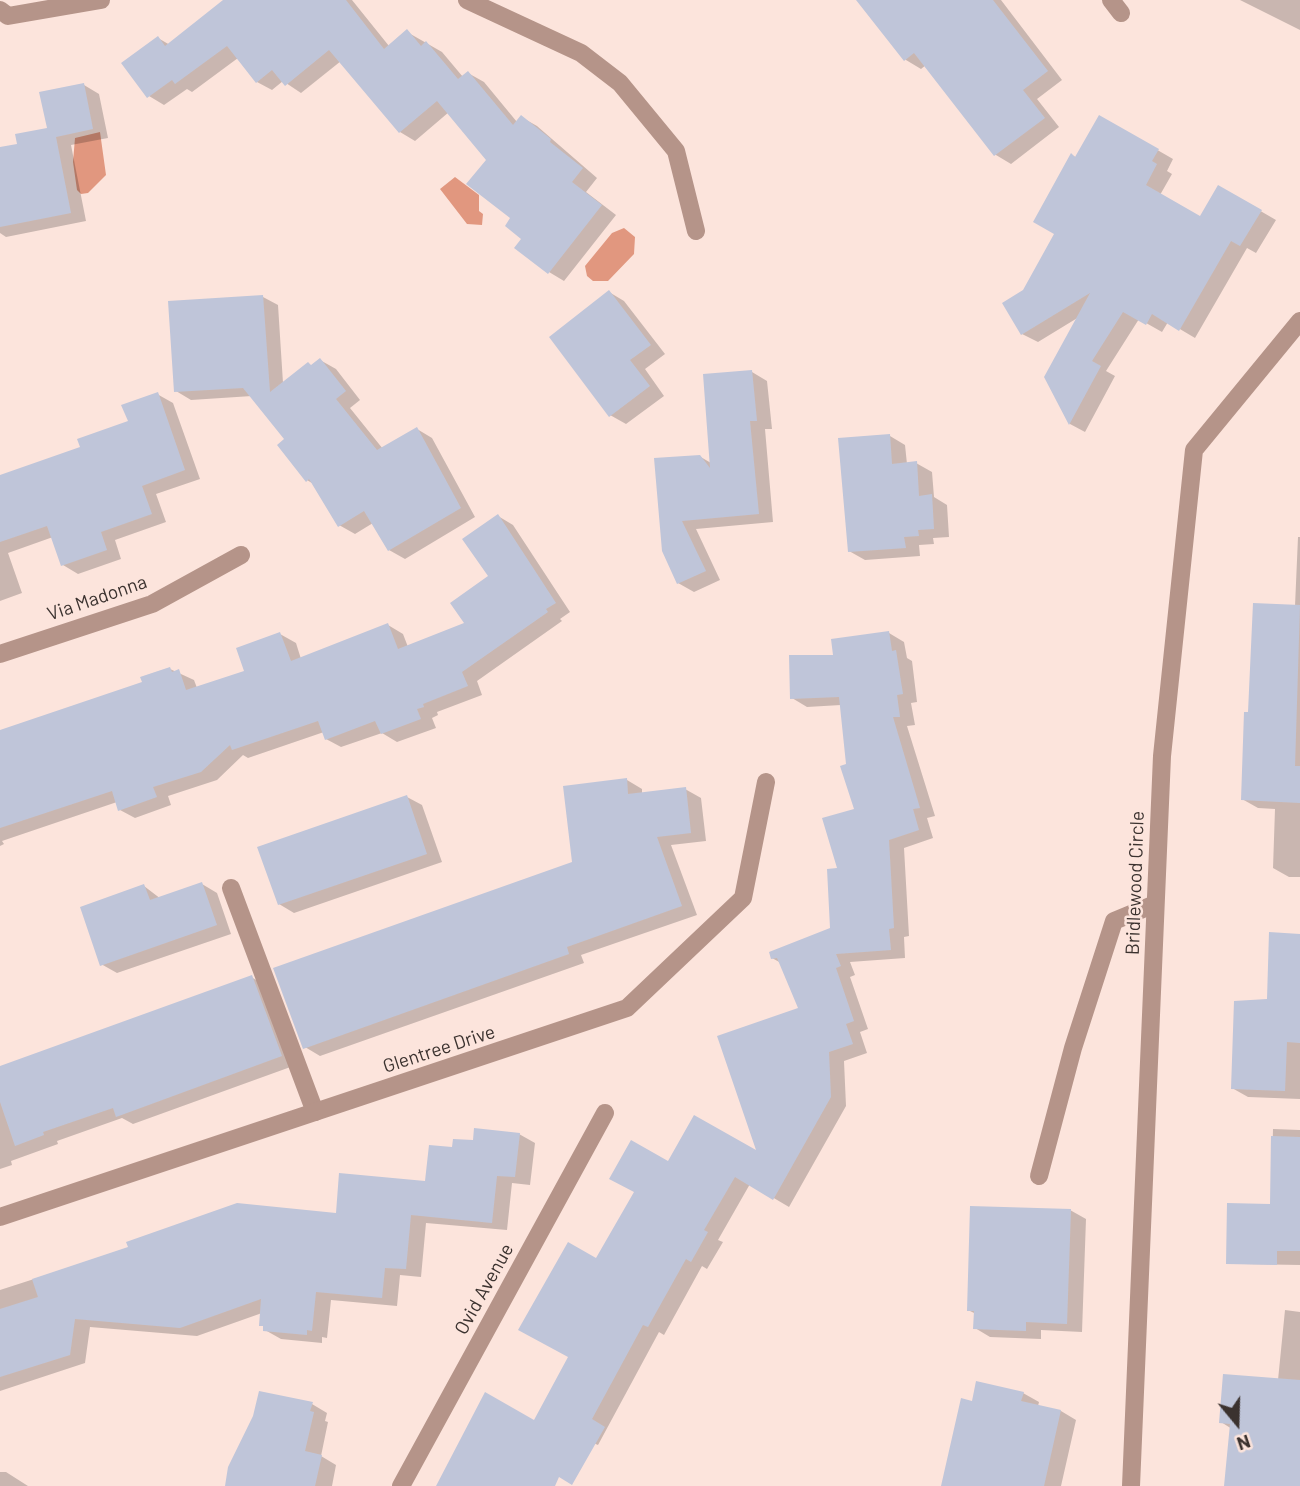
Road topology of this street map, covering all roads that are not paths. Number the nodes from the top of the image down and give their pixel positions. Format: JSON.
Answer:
{"nodes":[{"id":1,"x":101,"y":0,"type":"edge"},
{"id":2,"x":467,"y":0,"type":"edge"},
{"id":3,"x":0,"y":9,"type":"edge"},
{"id":4,"x":696,"y":231,"type":"dead end"},
{"id":5,"x":1300,"y":321,"type":"edge"},
{"id":6,"x":241,"y":555,"type":"dead end"},
{"id":7,"x":0,"y":654,"type":"edge"},
{"id":8,"x":766,"y":782,"type":"dead end"},
{"id":9,"x":231,"y":888,"type":"dead end"},
{"id":10,"x":1155,"y":904,"type":"junction"},
{"id":11,"x":315,"y":1112,"type":"junction"},
{"id":12,"x":605,"y":1113,"type":"dead end"},
{"id":13,"x":1039,"y":1175,"type":"dead end"},
{"id":14,"x":0,"y":1217,"type":"edge"},
{"id":15,"x":401,"y":1486,"type":"edge"},
{"id":16,"x":1131,"y":1486,"type":"edge"}],
"edges":[{"from":1,"to":3,"type":"street"},
{"from":2,"to":4,"type":"street"},
{"from":5,"to":10,"type":"street","name":"Bridlewood Circle"},
{"from":6,"to":7,"type":"street","name":"Via Madonna"},
{"from":8,"to":11,"type":"street","name":"Glentree Drive"},
{"from":9,"to":11,"type":"street"},
{"from":10,"to":13,"type":"street"},
{"from":10,"to":16,"type":"street","name":"Bridlewood Circle"},
{"from":11,"to":14,"type":"street","name":"Glentree Drive"},
{"from":12,"to":15,"type":"street","name":"Ovid Avenue"}]}
